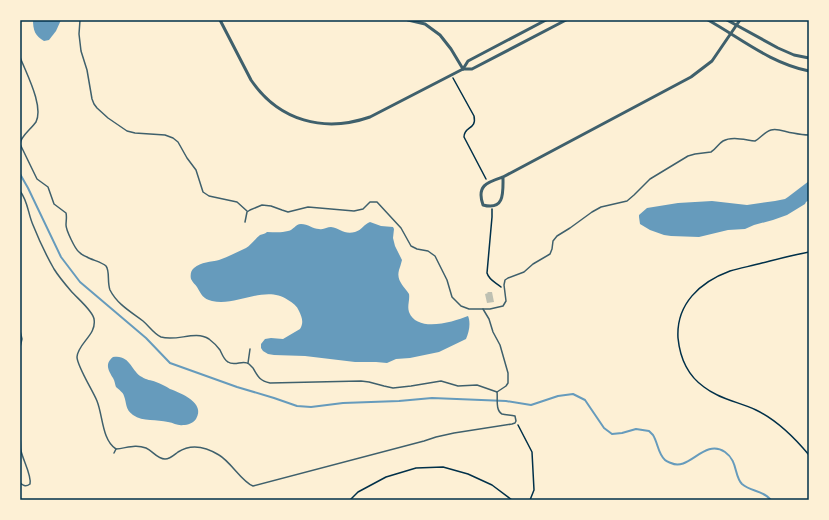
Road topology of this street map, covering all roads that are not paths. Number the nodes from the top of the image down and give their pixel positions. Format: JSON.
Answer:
{"nodes":[{"id":1,"x":80,"y":20,"type":"edge"},
{"id":2,"x":220,"y":20,"type":"edge"},
{"id":3,"x":408,"y":20,"type":"edge"},
{"id":4,"x":546,"y":20,"type":"edge"},
{"id":5,"x":566,"y":20,"type":"edge"},
{"id":6,"x":708,"y":20,"type":"edge"},
{"id":7,"x":728,"y":20,"type":"edge"},
{"id":8,"x":740,"y":20,"type":"edge"},
{"id":9,"x":737,"y":25,"type":"junction"},
{"id":10,"x":731,"y":34,"type":"junction"},
{"id":11,"x":20,"y":56,"type":"edge"},
{"id":12,"x":809,"y":58,"type":"edge"},
{"id":13,"x":463,"y":69,"type":"junction"},
{"id":14,"x":809,"y":71,"type":"edge"},
{"id":15,"x":809,"y":135,"type":"edge"},
{"id":16,"x":503,"y":177,"type":"junction"},
{"id":17,"x":20,"y":191,"type":"edge"},
{"id":18,"x":248,"y":212,"type":"junction"},
{"id":19,"x":245,"y":222,"type":"dead end"},
{"id":20,"x":483,"y":309,"type":"junction"},
{"id":21,"x":20,"y":331,"type":"edge"},
{"id":22,"x":20,"y":347,"type":"edge"},
{"id":23,"x":250,"y":349,"type":"dead end"},
{"id":24,"x":248,"y":363,"type":"junction"},
{"id":25,"x":496,"y":392,"type":"junction"},
{"id":26,"x":20,"y":438,"type":"edge"},
{"id":27,"x":116,"y":449,"type":"junction"},
{"id":28,"x":114,"y":453,"type":"dead end"},
{"id":29,"x":20,"y":483,"type":"edge"}],
"edges":[{"from":1,"to":18,"type":"lane"},
{"from":2,"to":13,"type":"street"},
{"from":3,"to":13,"type":"street"},
{"from":4,"to":13,"type":"street"},
{"from":5,"to":13,"type":"street"},
{"from":6,"to":10,"type":"street"},
{"from":7,"to":9,"type":"street"},
{"from":8,"to":9,"type":"street"},
{"from":9,"to":10,"type":"street"},
{"from":9,"to":12,"type":"street"},
{"from":10,"to":14,"type":"street"},
{"from":10,"to":16,"type":"street"},
{"from":11,"to":24,"type":"lane"},
{"from":15,"to":20,"type":"lane"},
{"from":16,"to":16,"type":"street"},
{"from":17,"to":27,"type":"lane"},
{"from":18,"to":19,"type":"lane"},
{"from":18,"to":20,"type":"lane"},
{"from":20,"to":25,"type":"lane"},
{"from":21,"to":22,"type":"lane"},
{"from":23,"to":24,"type":"lane"},
{"from":24,"to":25,"type":"lane"},
{"from":25,"to":27,"type":"lane"},
{"from":26,"to":29,"type":"lane"},
{"from":27,"to":28,"type":"lane"}]}
